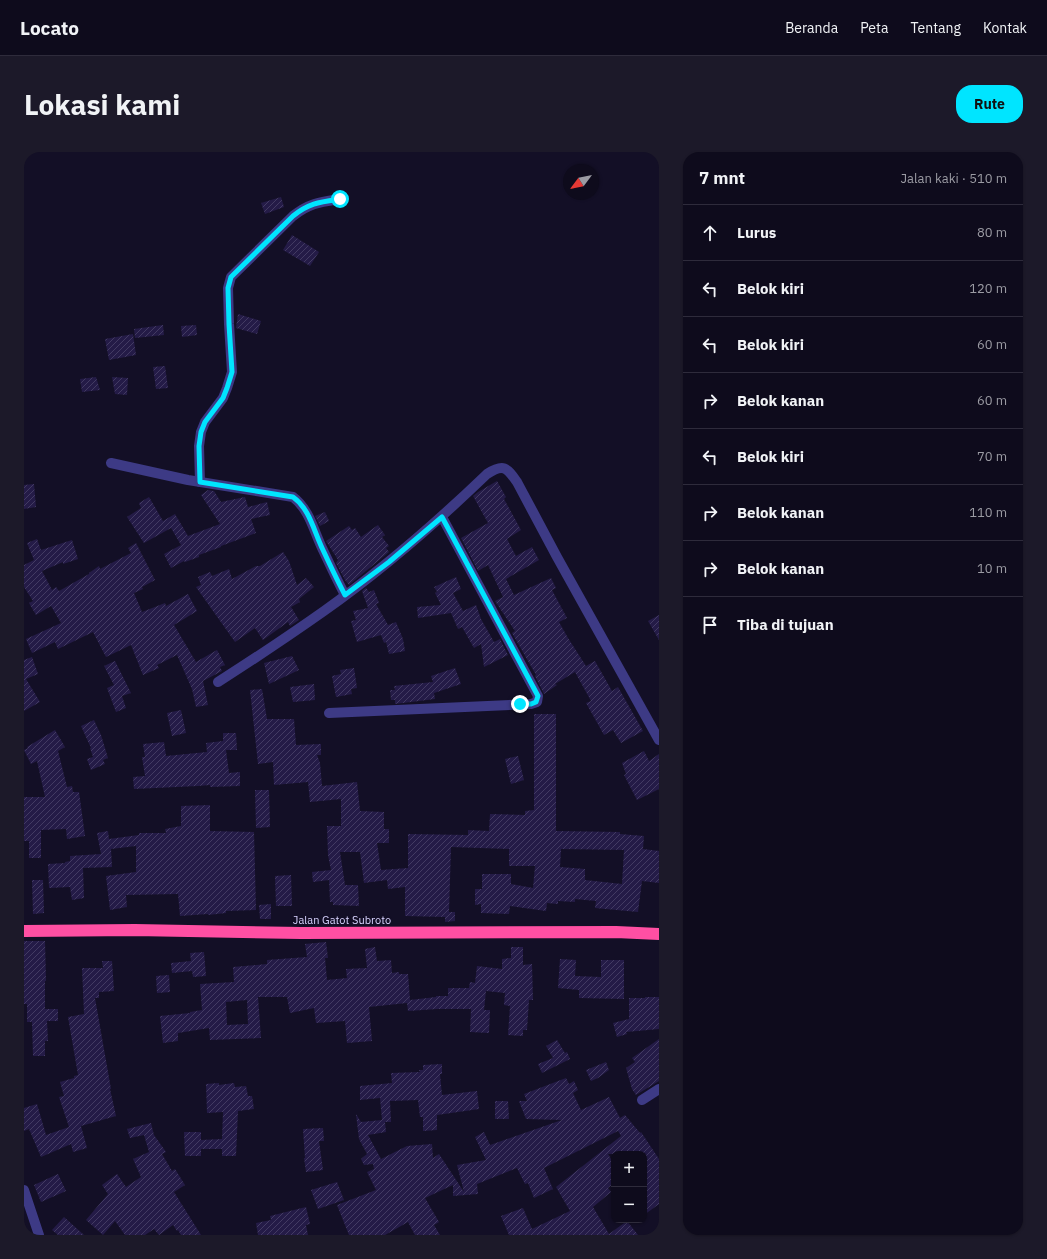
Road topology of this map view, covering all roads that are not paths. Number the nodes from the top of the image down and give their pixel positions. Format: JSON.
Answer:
{"nodes":[{"id":1,"x":340,"y":199,"type":"dead end"},
{"id":2,"x":111,"y":463,"type":"dead end"},
{"id":3,"x":200,"y":482,"type":"junction"},
{"id":4,"x":442,"y":517,"type":"junction"},
{"id":5,"x":345,"y":595,"type":"junction"},
{"id":6,"x":218,"y":682,"type":"dead end"},
{"id":7,"x":329,"y":713,"type":"dead end"},
{"id":8,"x":659,"y":740,"type":"edge"},
{"id":9,"x":24,"y":931,"type":"edge"},
{"id":10,"x":659,"y":934,"type":"edge"},
{"id":11,"x":659,"y":1089,"type":"edge"},
{"id":12,"x":642,"y":1100,"type":"dead end"},
{"id":13,"x":24,"y":1190,"type":"edge"},
{"id":14,"x":39,"y":1235,"type":"edge"}],
"edges":[{"from":1,"to":3,"type":"street"},
{"from":2,"to":3,"type":"street"},
{"from":3,"to":5,"type":"street"},
{"from":4,"to":5,"type":"street"},
{"from":4,"to":7,"type":"street"},
{"from":4,"to":8,"type":"street"},
{"from":5,"to":6,"type":"street"},
{"from":9,"to":10,"type":"highway","name":"Jalan Gatot Subroto"},
{"from":11,"to":12,"type":"street"},
{"from":13,"to":14,"type":"street"}]}
